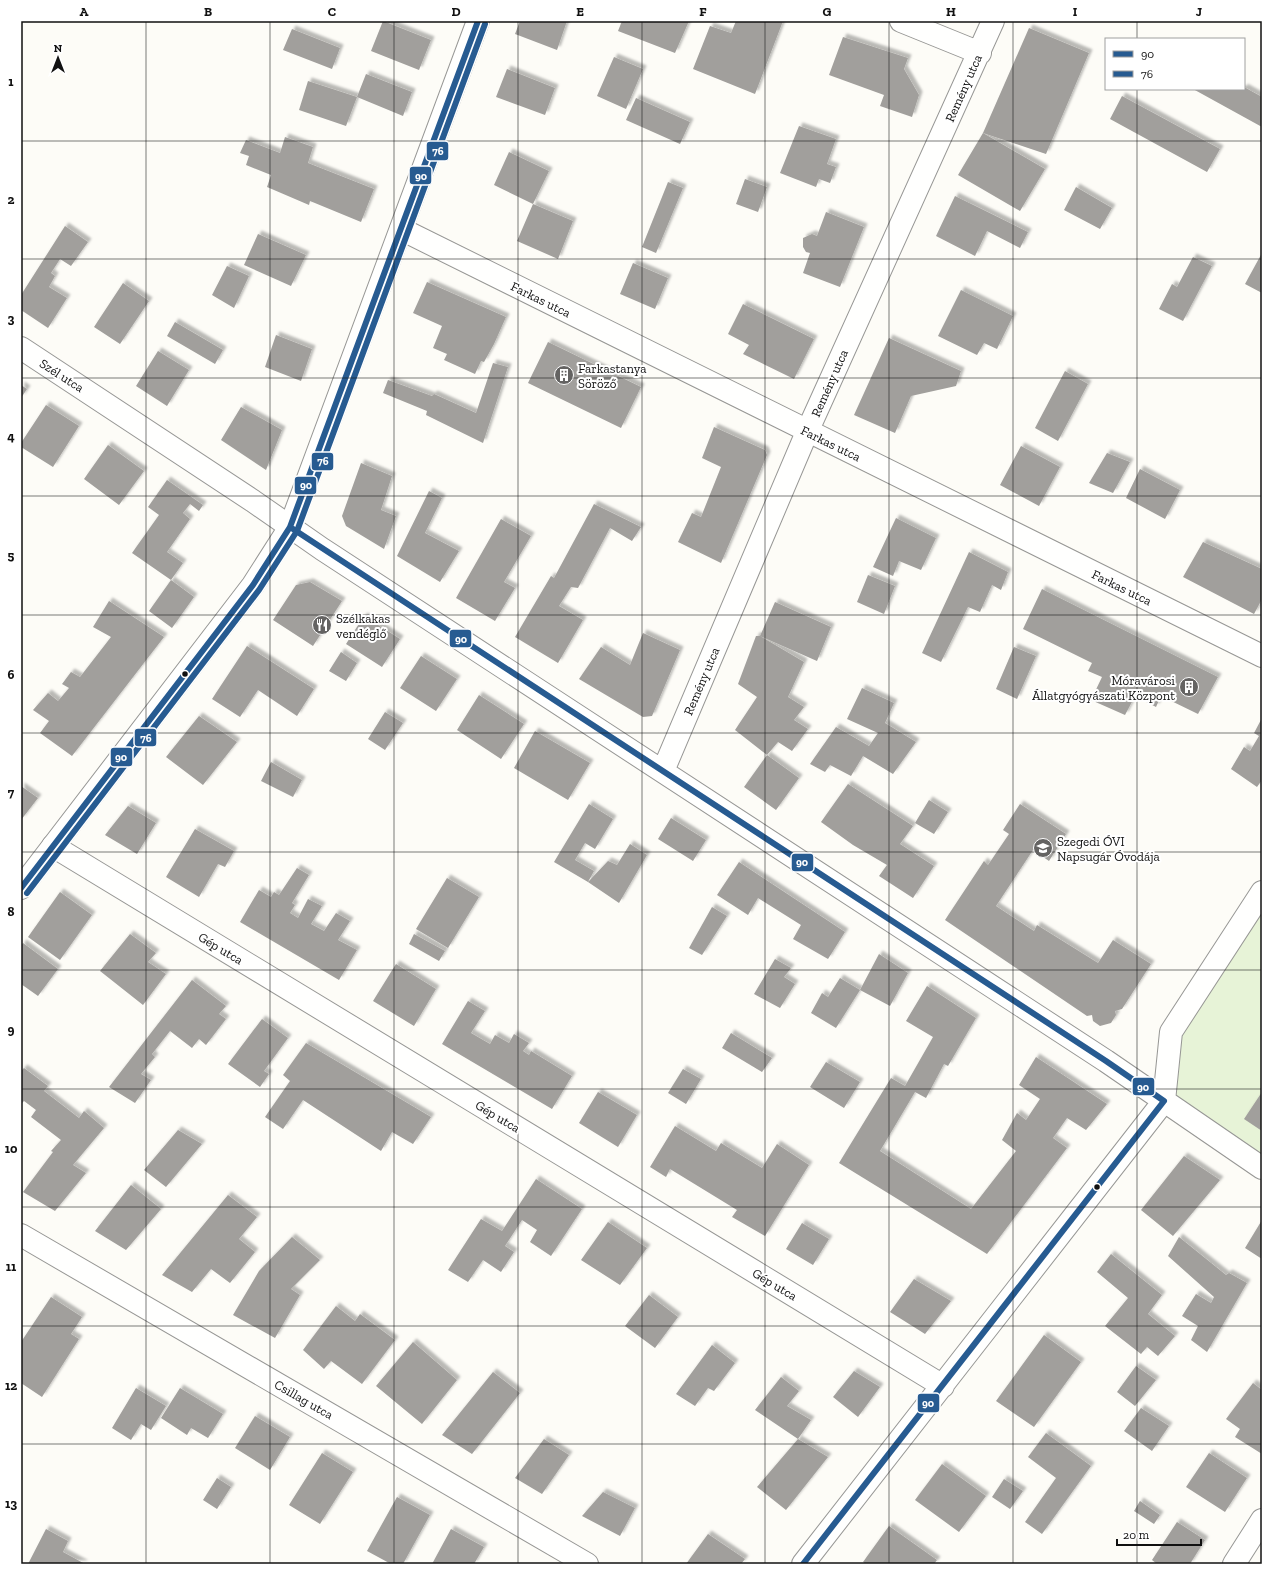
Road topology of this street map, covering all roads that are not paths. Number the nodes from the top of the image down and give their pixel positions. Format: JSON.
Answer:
{"nodes":[{"id":1,"x":478,"y":21,"type":"edge"},
{"id":2,"x":901,"y":21,"type":"edge"},
{"id":3,"x":994,"y":21,"type":"edge"},
{"id":4,"x":980,"y":53,"type":"junction"},
{"id":5,"x":401,"y":229,"type":"junction"},
{"id":6,"x":21,"y":348,"type":"edge"},
{"id":7,"x":807,"y":432,"type":"junction"},
{"id":8,"x":290,"y":526,"type":"junction"},
{"id":9,"x":1262,"y":656,"type":"edge"},
{"id":10,"x":663,"y":771,"type":"junction"},
{"id":11,"x":53,"y":846,"type":"junction"},
{"id":12,"x":21,"y":888,"type":"edge"},
{"id":13,"x":1262,"y":892,"type":"edge"},
{"id":14,"x":1164,"y":1101,"type":"junction"},
{"id":15,"x":1262,"y":1168,"type":"edge"},
{"id":16,"x":21,"y":1235,"type":"edge"},
{"id":17,"x":943,"y":1386,"type":"junction"},
{"id":18,"x":1262,"y":1520,"type":"edge"},
{"id":19,"x":587,"y":1564,"type":"edge"},
{"id":20,"x":803,"y":1564,"type":"edge"},
{"id":21,"x":1234,"y":1564,"type":"edge"}],
"edges":[{"from":1,"to":5,"type":"street"},
{"from":2,"to":4,"type":"street"},
{"from":3,"to":4,"type":"street","name":"Remény utca"},
{"from":4,"to":7,"type":"street","name":"Remény utca"},
{"from":5,"to":7,"type":"street","name":"Farkas utca"},
{"from":5,"to":8,"type":"street"},
{"from":6,"to":8,"type":"street","name":"Szél utca"},
{"from":7,"to":9,"type":"street","name":"Farkas utca"},
{"from":7,"to":10,"type":"street","name":"Remény utca"},
{"from":8,"to":10,"type":"street","name":"Szél utca"},
{"from":8,"to":11,"type":"street"},
{"from":10,"to":14,"type":"street","name":"Szél utca"},
{"from":11,"to":12,"type":"street"},
{"from":11,"to":17,"type":"street","name":"Gép utca"},
{"from":13,"to":14,"type":"street"},
{"from":14,"to":15,"type":"street","name":"Szél utca"},
{"from":14,"to":17,"type":"street"},
{"from":16,"to":19,"type":"street","name":"Csillag utca"},
{"from":17,"to":20,"type":"street"},
{"from":18,"to":21,"type":"street"}]}
